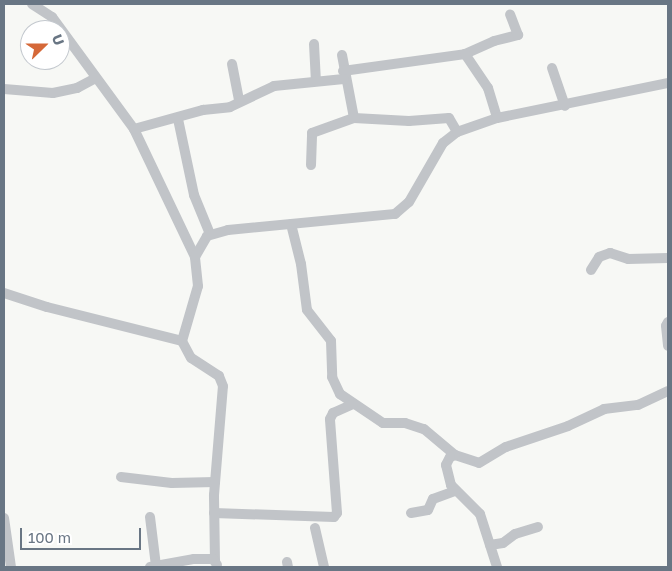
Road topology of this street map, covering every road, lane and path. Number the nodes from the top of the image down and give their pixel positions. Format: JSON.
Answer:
{"nodes":[{"id":1,"x":32,"y":4,"type":"edge"},
{"id":2,"x":510,"y":14,"type":"dead end"},
{"id":3,"x":314,"y":44,"type":"dead end"},
{"id":4,"x":465,"y":54,"type":"junction"},
{"id":5,"x":342,"y":55,"type":"dead end"},
{"id":6,"x":232,"y":64,"type":"dead end"},
{"id":7,"x":552,"y":68,"type":"dead end"},
{"id":8,"x":344,"y":75,"type":"junction"},
{"id":9,"x":96,"y":78,"type":"junction"},
{"id":10,"x":316,"y":80,"type":"junction"},
{"id":11,"x":668,"y":83,"type":"edge"},
{"id":12,"x":4,"y":89,"type":"edge"},
{"id":13,"x":239,"y":101,"type":"junction"},
{"id":14,"x":565,"y":106,"type":"junction"},
{"id":15,"x":354,"y":118,"type":"junction"},
{"id":16,"x":497,"y":118,"type":"junction"},
{"id":17,"x":178,"y":119,"type":"junction"},
{"id":18,"x":134,"y":129,"type":"junction"},
{"id":19,"x":457,"y":132,"type":"junction"},
{"id":20,"x":311,"y":166,"type":"dead end"},
{"id":21,"x":291,"y":224,"type":"junction"},
{"id":22,"x":210,"y":234,"type":"junction"},
{"id":23,"x":195,"y":256,"type":"junction"},
{"id":24,"x":668,"y":258,"type":"edge"},
{"id":25,"x":591,"y":270,"type":"dead end"},
{"id":26,"x":4,"y":293,"type":"edge"},
{"id":27,"x":668,"y":322,"type":"edge"},
{"id":28,"x":182,"y":341,"type":"junction"},
{"id":29,"x":668,"y":346,"type":"edge"},
{"id":30,"x":668,"y":391,"type":"edge"},
{"id":31,"x":353,"y":404,"type":"junction"},
{"id":32,"x":455,"y":455,"type":"junction"},
{"id":33,"x":121,"y":477,"type":"dead end"},
{"id":34,"x":215,"y":482,"type":"junction"},
{"id":35,"x":455,"y":491,"type":"junction"},
{"id":36,"x":214,"y":513,"type":"junction"},
{"id":37,"x":411,"y":513,"type":"dead end"},
{"id":38,"x":150,"y":517,"type":"dead end"},
{"id":39,"x":4,"y":518,"type":"edge"},
{"id":40,"x":538,"y":527,"type":"dead end"},
{"id":41,"x":315,"y":528,"type":"dead end"},
{"id":42,"x":490,"y":545,"type":"junction"},
{"id":43,"x":216,"y":564,"type":"edge"},
{"id":44,"x":11,"y":567,"type":"edge"},
{"id":45,"x":153,"y":567,"type":"edge"},
{"id":46,"x":324,"y":567,"type":"edge"},
{"id":47,"x":497,"y":567,"type":"edge"}],
"edges":[{"from":1,"to":9,"type":"street"},
{"from":2,"to":4,"type":"street"},
{"from":3,"to":10,"type":"street"},
{"from":4,"to":8,"type":"street"},
{"from":4,"to":16,"type":"street"},
{"from":5,"to":8,"type":"street"},
{"from":6,"to":13,"type":"street"},
{"from":7,"to":14,"type":"street"},
{"from":8,"to":10,"type":"street"},
{"from":8,"to":15,"type":"street"},
{"from":9,"to":12,"type":"street"},
{"from":9,"to":18,"type":"street"},
{"from":10,"to":13,"type":"street"},
{"from":11,"to":14,"type":"street"},
{"from":13,"to":17,"type":"street"},
{"from":14,"to":16,"type":"street"},
{"from":15,"to":19,"type":"street"},
{"from":15,"to":20,"type":"street"},
{"from":16,"to":19,"type":"street"},
{"from":17,"to":18,"type":"street"},
{"from":17,"to":22,"type":"street"},
{"from":18,"to":23,"type":"street"},
{"from":19,"to":21,"type":"street"},
{"from":21,"to":22,"type":"street"},
{"from":21,"to":31,"type":"street"},
{"from":22,"to":23,"type":"street"},
{"from":23,"to":28,"type":"street"},
{"from":24,"to":25,"type":"street"},
{"from":26,"to":28,"type":"street"},
{"from":27,"to":29,"type":"street"},
{"from":28,"to":34,"type":"street"},
{"from":30,"to":32,"type":"street"},
{"from":31,"to":32,"type":"street"},
{"from":31,"to":36,"type":"street"},
{"from":32,"to":35,"type":"street"},
{"from":33,"to":34,"type":"street"},
{"from":34,"to":36,"type":"street"},
{"from":35,"to":37,"type":"street"},
{"from":35,"to":42,"type":"street"},
{"from":36,"to":43,"type":"street"},
{"from":38,"to":45,"type":"street"},
{"from":39,"to":44,"type":"street"},
{"from":40,"to":42,"type":"street"},
{"from":41,"to":46,"type":"street"},
{"from":42,"to":47,"type":"street"},
{"from":43,"to":45,"type":"street"}]}
